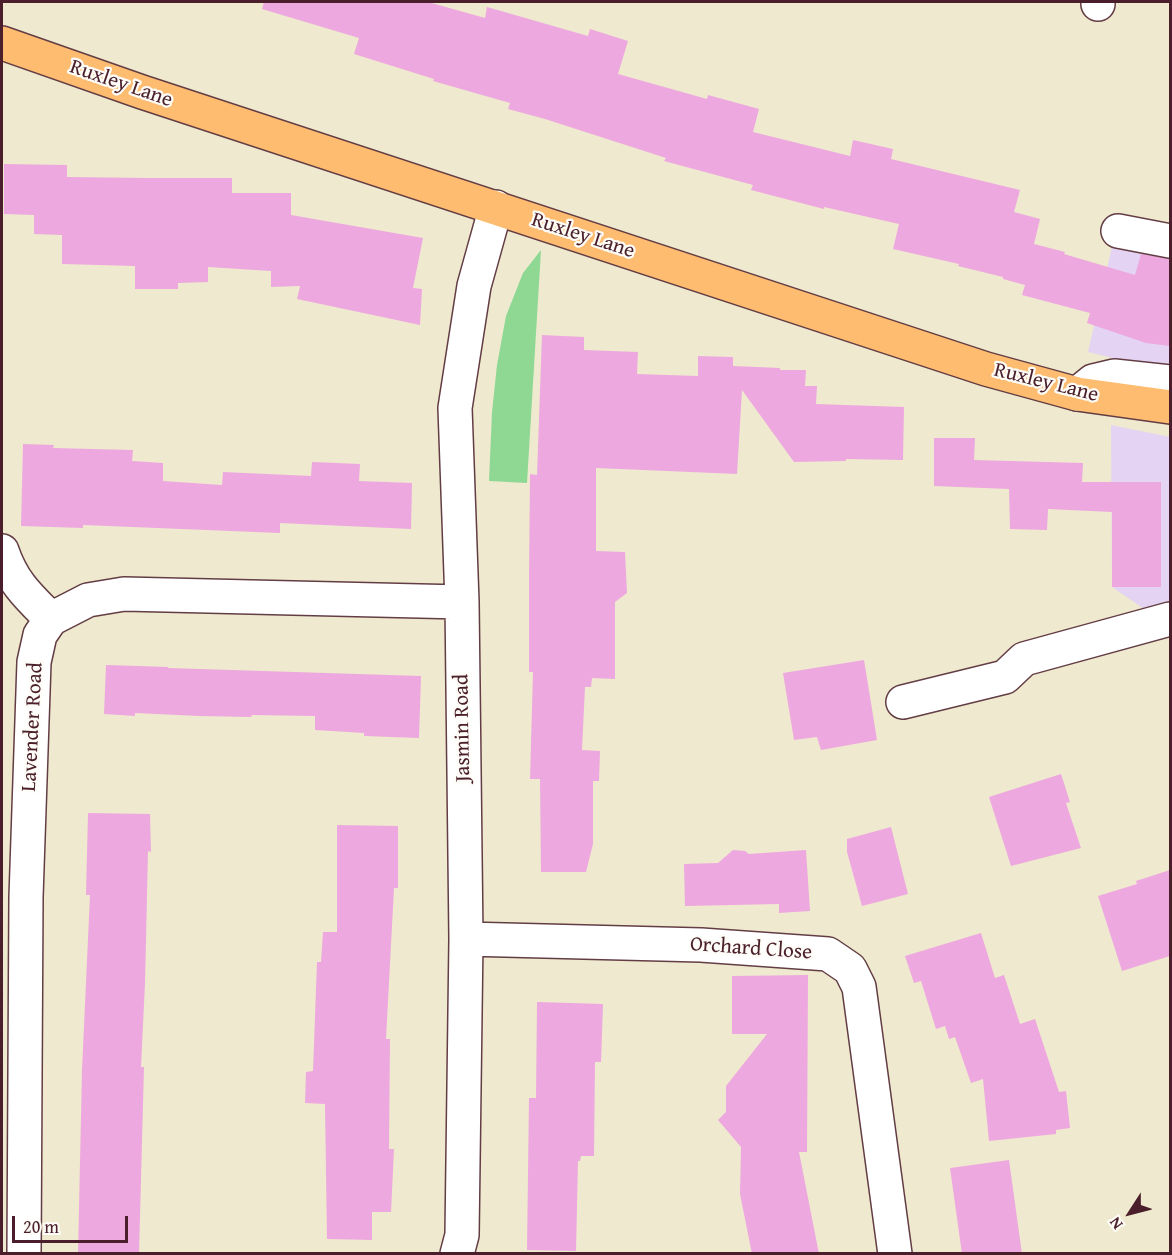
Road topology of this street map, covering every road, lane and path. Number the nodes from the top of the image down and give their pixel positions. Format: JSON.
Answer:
{"nodes":[{"id":1,"x":2,"y":42,"type":"edge"},
{"id":2,"x":496,"y":207,"type":"junction"},
{"id":3,"x":1118,"y":231,"type":"dead end"},
{"id":4,"x":1170,"y":241,"type":"edge"},
{"id":5,"x":1170,"y":382,"type":"edge"},
{"id":6,"x":1077,"y":394,"type":"junction"},
{"id":7,"x":1170,"y":407,"type":"edge"},
{"id":8,"x":2,"y":551,"type":"edge"},
{"id":9,"x":462,"y":602,"type":"junction"},
{"id":10,"x":51,"y":619,"type":"junction"},
{"id":11,"x":1170,"y":619,"type":"edge"},
{"id":12,"x":903,"y":702,"type":"dead end"},
{"id":13,"x":14,"y":897,"type":"edge"},
{"id":14,"x":466,"y":939,"type":"junction"},
{"id":15,"x":24,"y":1254,"type":"edge"},
{"id":16,"x":457,"y":1254,"type":"edge"},
{"id":17,"x":895,"y":1254,"type":"edge"}],
"edges":[{"from":1,"to":2,"type":"main road","name":"Ruxley Lane"},
{"from":2,"to":6,"type":"main road","name":"Ruxley Lane"},
{"from":2,"to":9,"type":"street","name":"Jasmin Road"},
{"from":3,"to":4,"type":"street"},
{"from":5,"to":6,"type":"street"},
{"from":6,"to":7,"type":"main road","name":"Ruxley Lane"},
{"from":8,"to":10,"type":"street"},
{"from":9,"to":10,"type":"street"},
{"from":9,"to":14,"type":"street","name":"Jasmin Road"},
{"from":10,"to":13,"type":"street","name":"Lavender Road"},
{"from":11,"to":12,"type":"street"},
{"from":13,"to":15,"type":"street","name":"Lavender Road"},
{"from":14,"to":16,"type":"street","name":"Jasmin Road"},
{"from":14,"to":17,"type":"street","name":"Orchard Close"}]}
